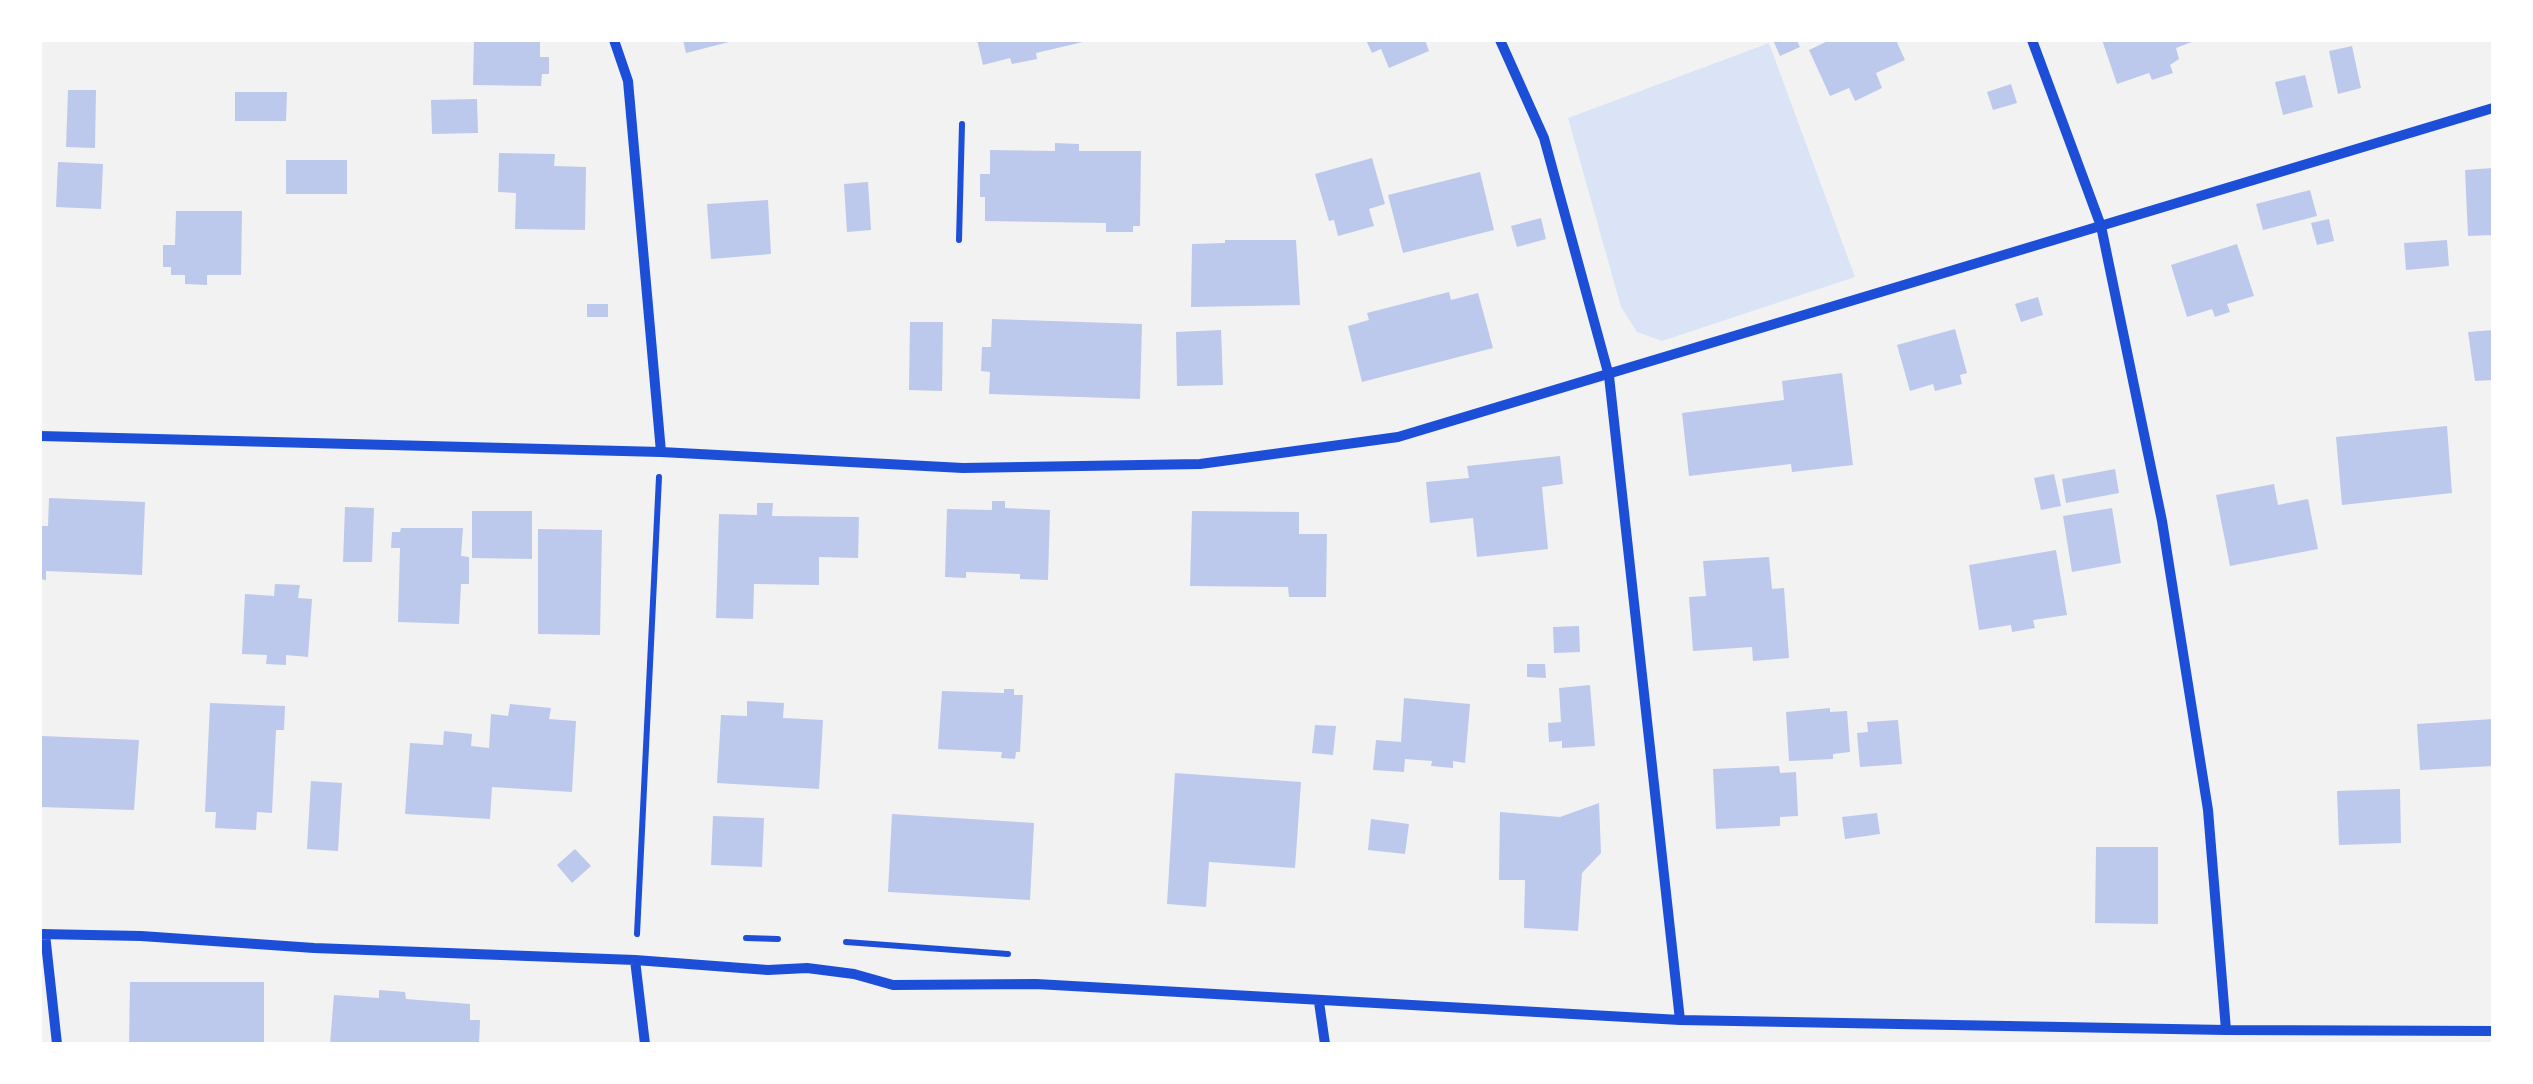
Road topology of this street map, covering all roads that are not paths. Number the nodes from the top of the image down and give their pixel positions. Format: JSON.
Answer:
{"nodes":[{"id":1,"x":614,"y":40,"type":"edge"},
{"id":2,"x":1500,"y":40,"type":"edge"},
{"id":3,"x":2032,"y":40,"type":"edge"},
{"id":4,"x":2493,"y":108,"type":"edge"},
{"id":5,"x":2101,"y":226,"type":"junction"},
{"id":6,"x":1609,"y":376,"type":"junction"},
{"id":7,"x":40,"y":436,"type":"edge"},
{"id":8,"x":660,"y":452,"type":"junction"},
{"id":9,"x":43,"y":934,"type":"edge"},
{"id":10,"x":635,"y":960,"type":"junction"},
{"id":11,"x":1319,"y":1002,"type":"junction"},
{"id":12,"x":1680,"y":1020,"type":"junction"},
{"id":13,"x":2226,"y":1030,"type":"junction"},
{"id":14,"x":2493,"y":1030,"type":"edge"},
{"id":15,"x":58,"y":1044,"type":"edge"},
{"id":16,"x":646,"y":1044,"type":"edge"},
{"id":17,"x":1325,"y":1044,"type":"edge"}],
"edges":[{"from":1,"to":8,"type":"street"},
{"from":2,"to":6,"type":"street"},
{"from":3,"to":5,"type":"street"},
{"from":4,"to":5,"type":"street"},
{"from":5,"to":6,"type":"street"},
{"from":5,"to":13,"type":"street"},
{"from":6,"to":8,"type":"street"},
{"from":6,"to":12,"type":"street"},
{"from":7,"to":8,"type":"street"},
{"from":9,"to":10,"type":"street"},
{"from":9,"to":15,"type":"street"},
{"from":10,"to":11,"type":"street"},
{"from":10,"to":16,"type":"street"},
{"from":11,"to":12,"type":"street"},
{"from":11,"to":17,"type":"street"},
{"from":12,"to":13,"type":"street"},
{"from":13,"to":14,"type":"street"}]}
